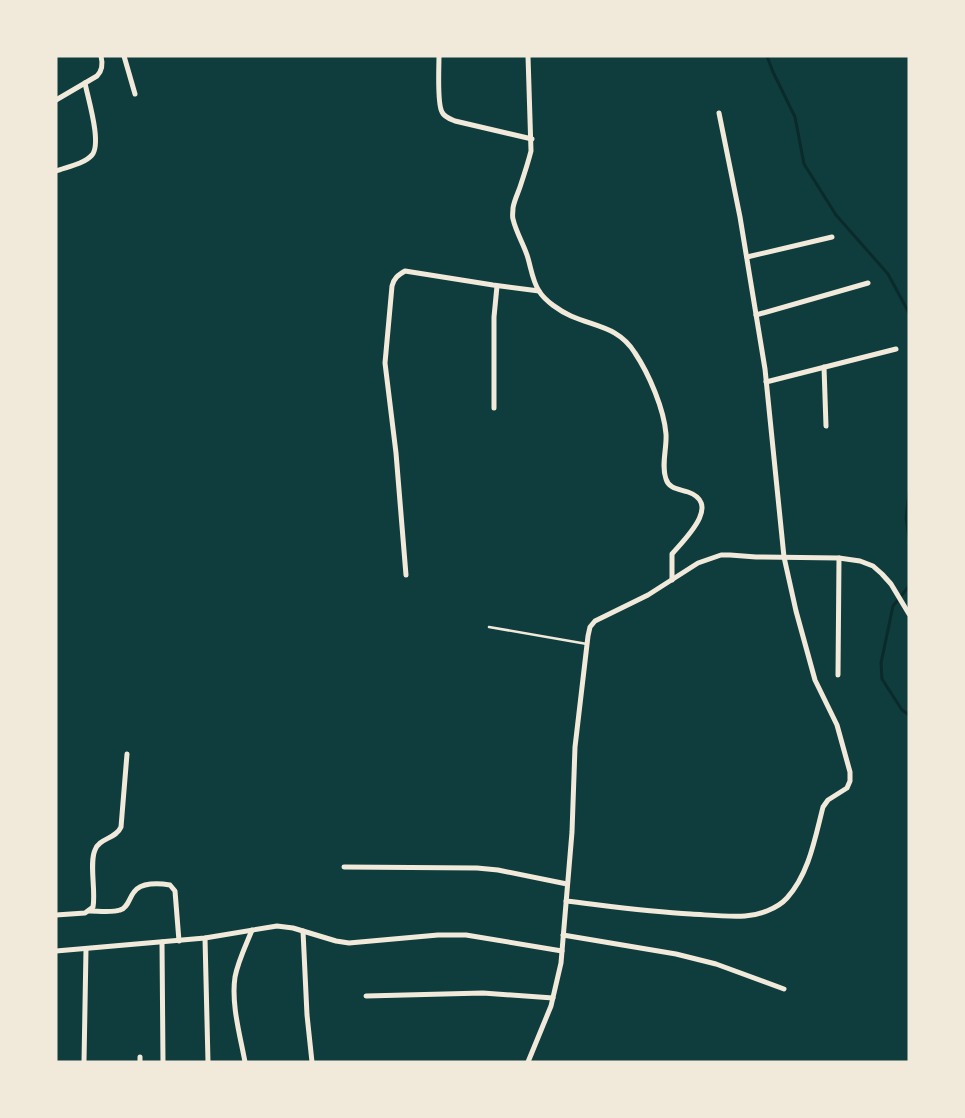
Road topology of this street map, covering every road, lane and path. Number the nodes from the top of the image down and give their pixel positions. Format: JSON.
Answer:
{"nodes":[{"id":1,"x":101,"y":56,"type":"edge"},
{"id":2,"x":124,"y":56,"type":"edge"},
{"id":3,"x":438,"y":56,"type":"edge"},
{"id":4,"x":528,"y":56,"type":"edge"},
{"id":5,"x":85,"y":83,"type":"junction"},
{"id":6,"x":135,"y":94,"type":"dead end"},
{"id":7,"x":56,"y":100,"type":"edge"},
{"id":8,"x":719,"y":113,"type":"dead end"},
{"id":9,"x":532,"y":139,"type":"junction"},
{"id":10,"x":56,"y":171,"type":"edge"},
{"id":11,"x":832,"y":237,"type":"dead end"},
{"id":12,"x":747,"y":257,"type":"junction"},
{"id":13,"x":868,"y":283,"type":"dead end"},
{"id":14,"x":497,"y":286,"type":"junction"},
{"id":15,"x":539,"y":291,"type":"junction"},
{"id":16,"x":756,"y":315,"type":"junction"},
{"id":17,"x":896,"y":349,"type":"dead end"},
{"id":18,"x":824,"y":367,"type":"junction"},
{"id":19,"x":766,"y":382,"type":"junction"},
{"id":20,"x":494,"y":408,"type":"dead end"},
{"id":21,"x":826,"y":426,"type":"dead end"},
{"id":22,"x":784,"y":557,"type":"junction"},
{"id":23,"x":839,"y":558,"type":"junction"},
{"id":24,"x":406,"y":575,"type":"dead end"},
{"id":25,"x":672,"y":580,"type":"junction"},
{"id":26,"x":909,"y":614,"type":"edge"},
{"id":27,"x":489,"y":627,"type":"dead end"},
{"id":28,"x":587,"y":644,"type":"junction"},
{"id":29,"x":838,"y":675,"type":"dead end"},
{"id":30,"x":127,"y":754,"type":"dead end"},
{"id":31,"x":344,"y":867,"type":"dead end"},
{"id":32,"x":567,"y":884,"type":"junction"},
{"id":33,"x":566,"y":901,"type":"junction"},
{"id":34,"x":88,"y":911,"type":"junction"},
{"id":35,"x":56,"y":915,"type":"edge"},
{"id":36,"x":252,"y":930,"type":"junction"},
{"id":37,"x":303,"y":931,"type":"junction"},
{"id":38,"x":563,"y":936,"type":"junction"},
{"id":39,"x":204,"y":938,"type":"junction"},
{"id":40,"x":179,"y":941,"type":"junction"},
{"id":41,"x":162,"y":942,"type":"junction"},
{"id":42,"x":86,"y":949,"type":"junction"},
{"id":43,"x":56,"y":951,"type":"edge"},
{"id":44,"x":562,"y":951,"type":"junction"},
{"id":45,"x":784,"y":989,"type":"dead end"},
{"id":46,"x":366,"y":996,"type":"dead end"},
{"id":47,"x":553,"y":998,"type":"junction"},
{"id":48,"x":84,"y":1062,"type":"edge"},
{"id":49,"x":163,"y":1062,"type":"edge"},
{"id":50,"x":208,"y":1062,"type":"edge"},
{"id":51,"x":244,"y":1062,"type":"edge"},
{"id":52,"x":312,"y":1062,"type":"edge"},
{"id":53,"x":528,"y":1062,"type":"edge"}],
"edges":[{"from":1,"to":5,"type":"street"},
{"from":2,"to":6,"type":"street"},
{"from":3,"to":9,"type":"street"},
{"from":4,"to":9,"type":"street"},
{"from":5,"to":7,"type":"street"},
{"from":5,"to":10,"type":"street"},
{"from":8,"to":12,"type":"street"},
{"from":9,"to":15,"type":"street"},
{"from":11,"to":12,"type":"street"},
{"from":12,"to":16,"type":"street"},
{"from":13,"to":16,"type":"street"},
{"from":14,"to":15,"type":"street"},
{"from":14,"to":20,"type":"street"},
{"from":14,"to":24,"type":"street"},
{"from":15,"to":25,"type":"street"},
{"from":16,"to":19,"type":"street"},
{"from":17,"to":18,"type":"street"},
{"from":18,"to":19,"type":"street"},
{"from":18,"to":21,"type":"street"},
{"from":19,"to":22,"type":"street"},
{"from":22,"to":23,"type":"street"},
{"from":22,"to":25,"type":"street"},
{"from":22,"to":33,"type":"street"},
{"from":23,"to":26,"type":"street"},
{"from":23,"to":29,"type":"street"},
{"from":25,"to":28,"type":"street"},
{"from":27,"to":28,"type":"lane"},
{"from":28,"to":32,"type":"street"},
{"from":30,"to":34,"type":"street"},
{"from":31,"to":32,"type":"street"},
{"from":32,"to":33,"type":"street"},
{"from":33,"to":38,"type":"street"},
{"from":34,"to":35,"type":"street"},
{"from":34,"to":40,"type":"street"},
{"from":36,"to":37,"type":"street"},
{"from":36,"to":39,"type":"street"},
{"from":36,"to":51,"type":"street"},
{"from":37,"to":44,"type":"street"},
{"from":37,"to":52,"type":"street"},
{"from":38,"to":44,"type":"street"},
{"from":38,"to":45,"type":"street"},
{"from":39,"to":40,"type":"street"},
{"from":39,"to":50,"type":"street"},
{"from":40,"to":41,"type":"street"},
{"from":41,"to":42,"type":"street"},
{"from":41,"to":49,"type":"street"},
{"from":42,"to":43,"type":"street"},
{"from":42,"to":48,"type":"street"},
{"from":44,"to":47,"type":"street"},
{"from":46,"to":47,"type":"street"},
{"from":47,"to":53,"type":"street"}]}
